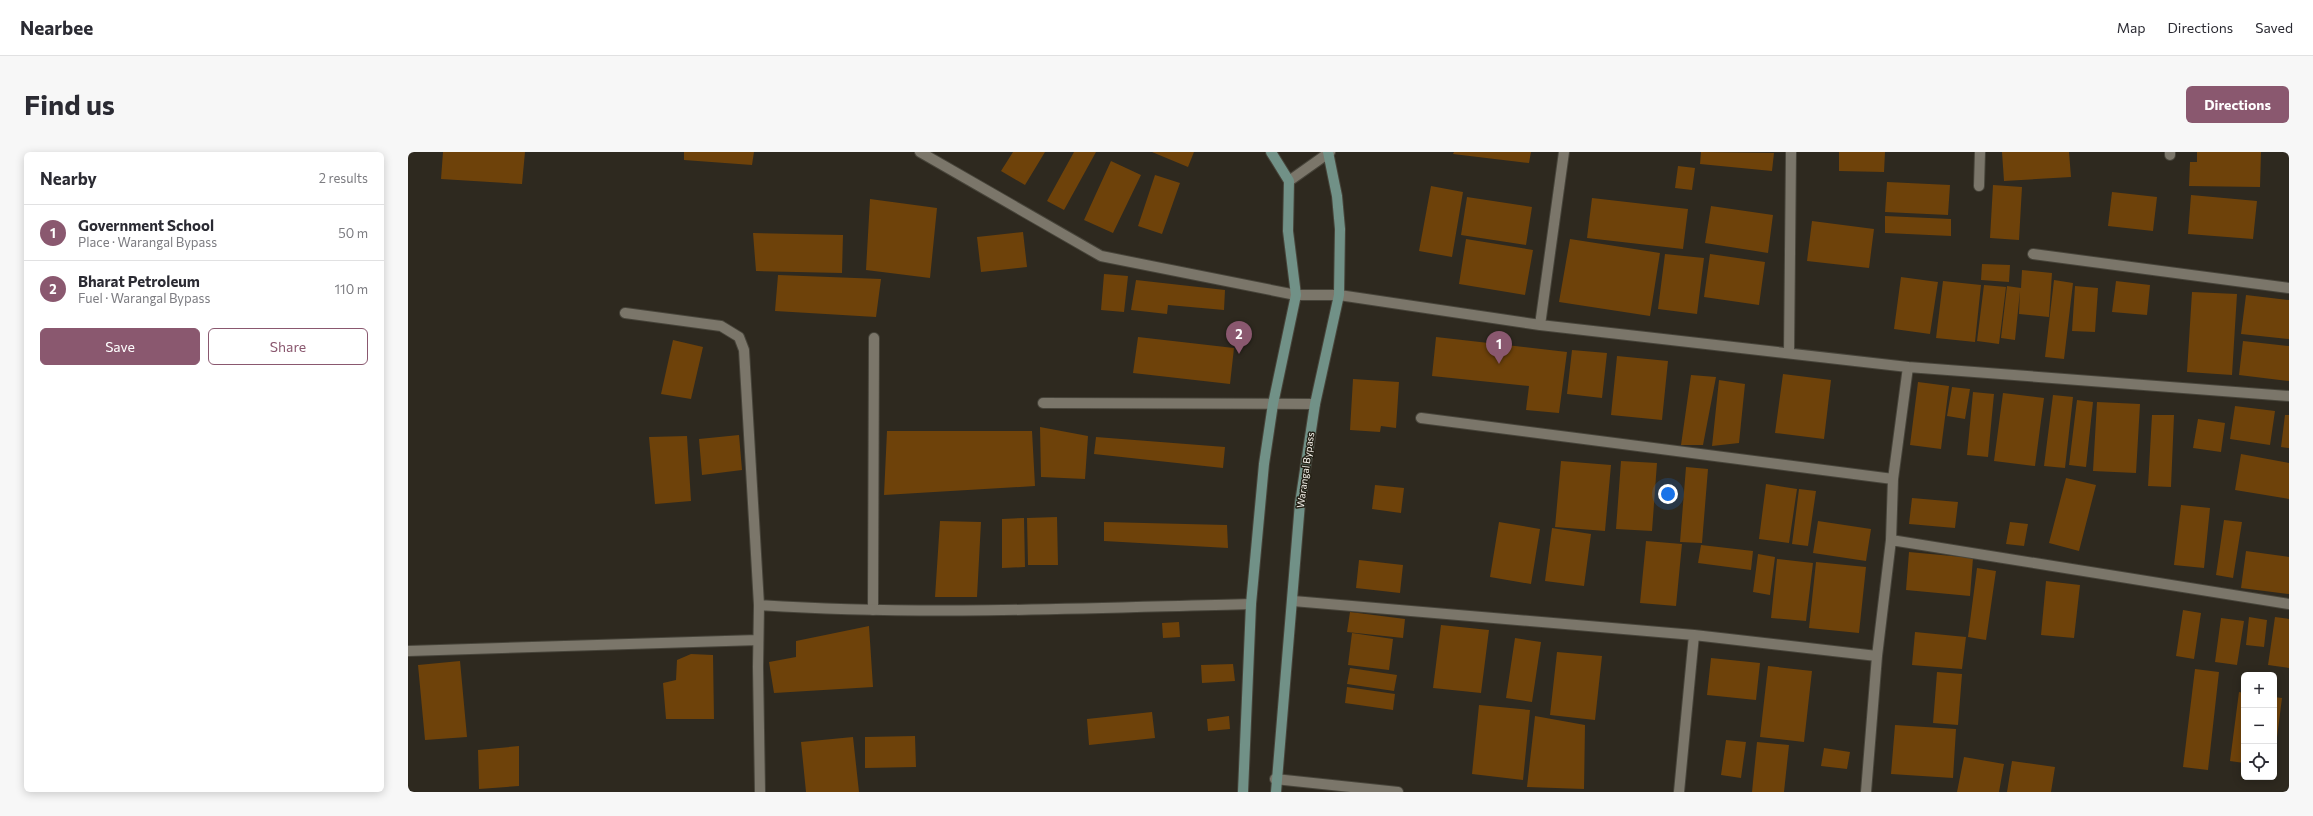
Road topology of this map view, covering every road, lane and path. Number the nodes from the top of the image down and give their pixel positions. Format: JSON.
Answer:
{"nodes":[{"id":1,"x":920,"y":152,"type":"edge"},
{"id":2,"x":1271,"y":152,"type":"edge"},
{"id":3,"x":1564,"y":152,"type":"edge"},
{"id":4,"x":1791,"y":152,"type":"edge"},
{"id":5,"x":1980,"y":152,"type":"edge"},
{"id":6,"x":1329,"y":153,"type":"edge"},
{"id":7,"x":1289,"y":181,"type":"junction"},
{"id":8,"x":1979,"y":186,"type":"dead end"},
{"id":9,"x":2033,"y":254,"type":"dead end"},
{"id":10,"x":2289,"y":288,"type":"edge"},
{"id":11,"x":1296,"y":295,"type":"junction"},
{"id":12,"x":1339,"y":295,"type":"junction"},
{"id":13,"x":625,"y":313,"type":"dead end"},
{"id":14,"x":1540,"y":325,"type":"junction"},
{"id":15,"x":874,"y":338,"type":"dead end"},
{"id":16,"x":1789,"y":353,"type":"junction"},
{"id":17,"x":1908,"y":367,"type":"junction"},
{"id":18,"x":2289,"y":396,"type":"edge"},
{"id":19,"x":1043,"y":403,"type":"dead end"},
{"id":20,"x":1274,"y":404,"type":"junction"},
{"id":21,"x":1315,"y":404,"type":"junction"},
{"id":22,"x":1421,"y":418,"type":"dead end"},
{"id":23,"x":1893,"y":479,"type":"junction"},
{"id":24,"x":1891,"y":540,"type":"junction"},
{"id":25,"x":1293,"y":601,"type":"junction"},
{"id":26,"x":1251,"y":604,"type":"junction"},
{"id":27,"x":2289,"y":604,"type":"edge"},
{"id":28,"x":759,"y":605,"type":"junction"},
{"id":29,"x":873,"y":610,"type":"junction"},
{"id":30,"x":1694,"y":635,"type":"junction"},
{"id":31,"x":758,"y":640,"type":"junction"},
{"id":32,"x":408,"y":651,"type":"edge"},
{"id":33,"x":1878,"y":656,"type":"junction"},
{"id":34,"x":1276,"y":779,"type":"junction"},
{"id":35,"x":760,"y":792,"type":"edge"},
{"id":36,"x":1243,"y":792,"type":"edge"},
{"id":37,"x":1276,"y":792,"type":"edge"},
{"id":38,"x":1398,"y":792,"type":"edge"},
{"id":39,"x":1679,"y":792,"type":"edge"},
{"id":40,"x":1866,"y":792,"type":"edge"}],
"edges":[{"from":1,"to":11,"type":"street"},
{"from":2,"to":7,"type":"main road"},
{"from":3,"to":14,"type":"street"},
{"from":4,"to":16,"type":"street"},
{"from":5,"to":8,"type":"street"},
{"from":6,"to":7,"type":"street"},
{"from":6,"to":12,"type":"main road","name":"Warangal Bypass"},
{"from":7,"to":11,"type":"main road"},
{"from":9,"to":10,"type":"street"},
{"from":11,"to":12,"type":"street"},
{"from":11,"to":20,"type":"main road"},
{"from":12,"to":14,"type":"street"},
{"from":12,"to":21,"type":"main road","name":"Warangal Bypass"},
{"from":13,"to":28,"type":"street"},
{"from":14,"to":16,"type":"street"},
{"from":15,"to":29,"type":"street"},
{"from":16,"to":17,"type":"street"},
{"from":17,"to":18,"type":"street"},
{"from":17,"to":23,"type":"street"},
{"from":19,"to":20,"type":"street"},
{"from":20,"to":21,"type":"street"},
{"from":20,"to":26,"type":"main road"},
{"from":21,"to":25,"type":"main road","name":"Warangal Bypass"},
{"from":22,"to":23,"type":"street"},
{"from":23,"to":24,"type":"street"},
{"from":24,"to":27,"type":"street"},
{"from":24,"to":33,"type":"street"},
{"from":25,"to":30,"type":"street"},
{"from":25,"to":34,"type":"main road","name":"Warangal Bypass"},
{"from":26,"to":29,"type":"street"},
{"from":26,"to":36,"type":"main road"},
{"from":28,"to":29,"type":"street"},
{"from":28,"to":31,"type":"street"},
{"from":30,"to":33,"type":"street"},
{"from":30,"to":39,"type":"street"},
{"from":31,"to":32,"type":"street"},
{"from":31,"to":35,"type":"street"},
{"from":33,"to":40,"type":"street"},
{"from":34,"to":37,"type":"main road","name":"Warangal Bypass"},
{"from":34,"to":38,"type":"street"}]}
